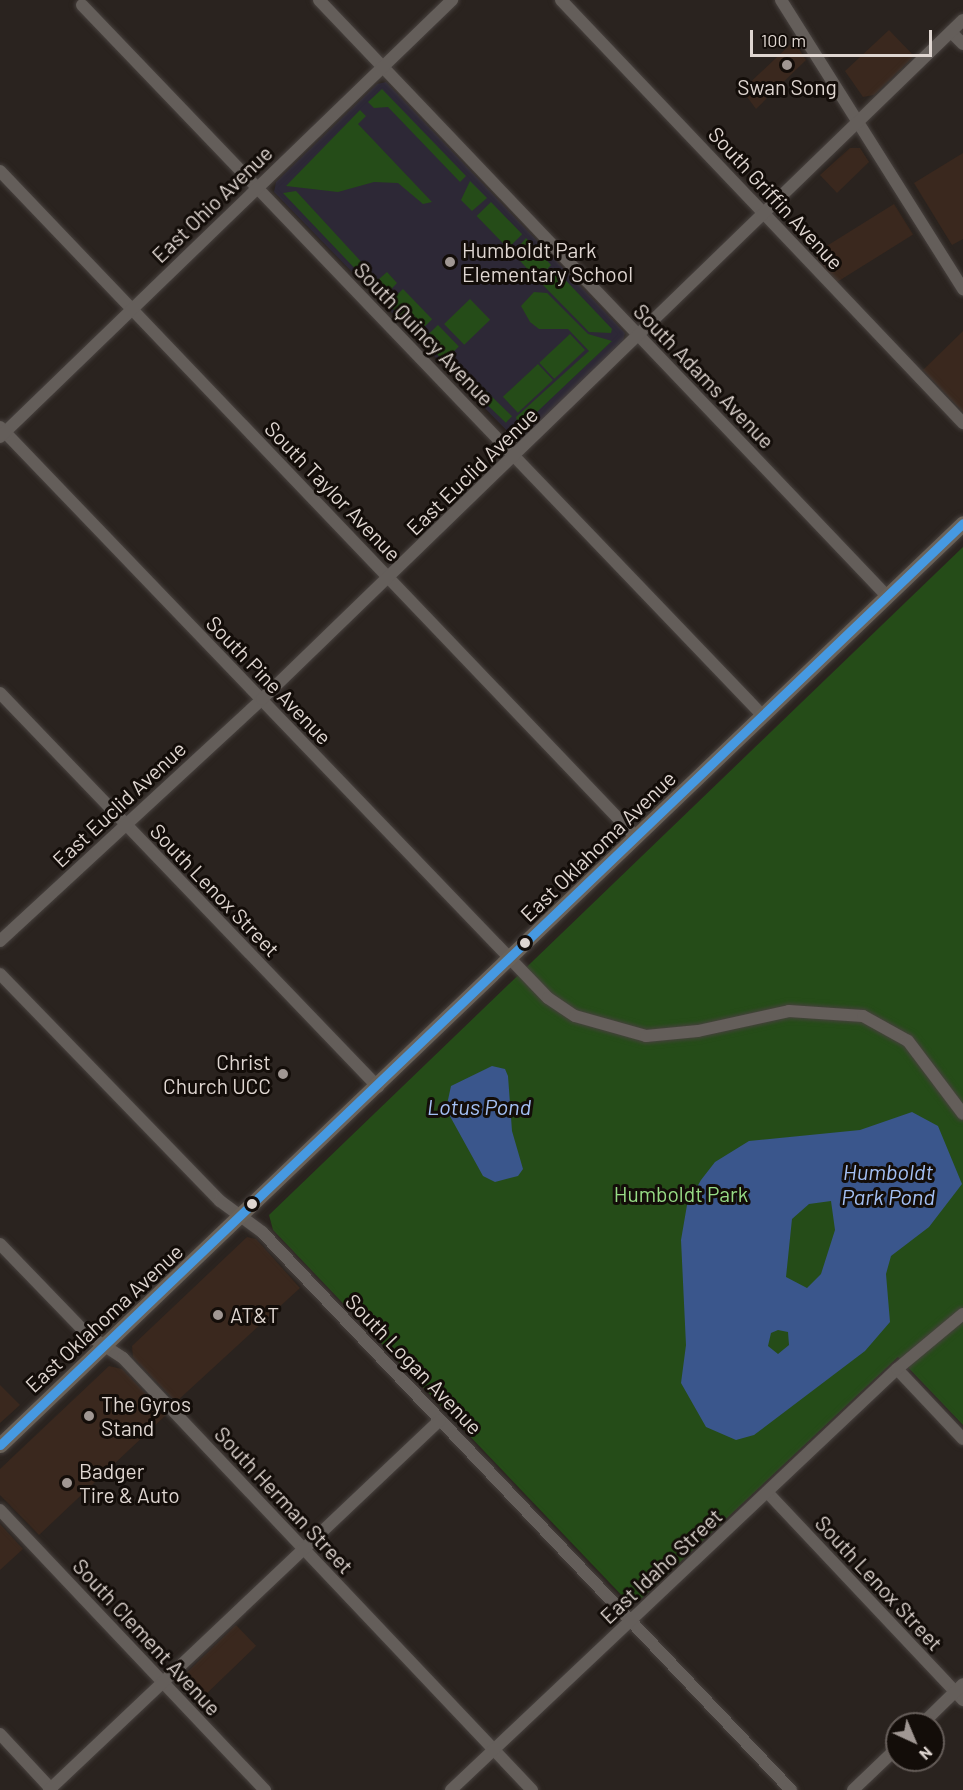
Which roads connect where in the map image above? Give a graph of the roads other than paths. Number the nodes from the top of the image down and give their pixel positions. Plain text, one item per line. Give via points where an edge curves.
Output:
1 (319, 0) edge
2 (452, 0) edge
3 (561, 0) edge
4 (781, 0) edge
5 (790, 0) edge
6 (82, 5) dead end
7 (797, 20) junction
8 (963, 20) edge
9 (947, 36) junction
10 (963, 44) edge
11 (382, 67) junction
12 (861, 122) junction
13 (0, 171) edge
14 (257, 188) junction
15 (765, 216) junction
16 (963, 289) edge
17 (132, 309) junction
18 (640, 336) junction
19 (963, 423) edge
20 (2, 432) edge
21 (514, 457) junction
22 (963, 523) edge
23 (388, 578) junction
24 (887, 597) junction
25 (0, 693) edge
26 (262, 699) junction
27 (763, 716) junction
28 (126, 825) junction
29 (637, 837) junction
30 (0, 941) edge
31 (510, 960) junction
32 (0, 974) edge
33 (378, 1087) junction
34 (963, 1114) edge
35 (243, 1217) junction
36 (0, 1244) edge
37 (963, 1314) edge
38 (105, 1346) junction
39 (897, 1370) junction
40 (440, 1420) junction
41 (963, 1439) edge
42 (0, 1445) edge
43 (767, 1492) junction
44 (0, 1510) edge
45 (304, 1549) junction
46 (630, 1621) junction
47 (163, 1682) junction
48 (960, 1692) edge
49 (936, 1712) edge
50 (0, 1734) edge
51 (494, 1750) junction
52 (885, 1759) edge
53 (51, 1789) edge
54 (265, 1790) edge
55 (451, 1790) edge
56 (532, 1790) edge
57 (791, 1790) edge
58 (853, 1790) edge

1 - 11 street, South Adams Avenue
2 - 11 street, East Ohio Avenue
3 - 15 street, South Griffin Avenue
4 - 7 street
5 - 7 street
6 - 14 street, South Quincy Avenue
7 - 12 street
8 - 9 street, East Euclid Avenue
9 - 10 street
9 - 12 street, East Euclid Avenue
11 - 14 street, East Ohio Avenue
11 - 18 street, South Adams Avenue
12 - 15 street, East Euclid Avenue
12 - 16 street
13 - 17 street, South Taylor Avenue
14 - 17 street, East Ohio Avenue
14 - 21 street, South Quincy Avenue
15 - 18 street, East Euclid Avenue
15 - 19 street, South Griffin Avenue
17 - 20 street, East Ohio Avenue
17 - 23 street, South Taylor Avenue
18 - 21 street, East Euclid Avenue
18 - 24 street, South Adams Avenue
20 - 26 street, South Pine Avenue
21 - 23 street, East Euclid Avenue
21 - 27 street, South Quincy Avenue
22 - 24 main road, East Oklahoma Avenue
23 - 26 street, East Euclid Avenue
23 - 29 street, South Taylor Avenue
24 - 27 main road, East Oklahoma Avenue
25 - 28 street, South Lenox Street
26 - 28 street, East Euclid Avenue
26 - 31 street, South Pine Avenue
27 - 29 main road, East Oklahoma Avenue
28 - 30 street, East Euclid Avenue
28 - 33 street, South Lenox Street
29 - 31 main road, East Oklahoma Avenue
31 - 33 main road, East Oklahoma Avenue
31 - 34 street, South Pine Avenue via 575,1016 646,1036 698,1031 789,1011 863,1016 908,1041
32 - 35 street, South Logan Avenue via 220,1201
33 - 35 main road, East Oklahoma Avenue
35 - 38 main road, East Oklahoma Avenue
35 - 40 street, South Logan Avenue
36 - 38 street, South Herman Street
37 - 39 street, East Idaho Street
38 - 42 main road, East Oklahoma Avenue
38 - 45 street, South Herman Street via 123,1358
39 - 41 street
39 - 43 street, East Idaho Street
40 - 45 street
40 - 46 street, South Logan Avenue
43 - 46 street, East Idaho Street
43 - 48 street, South Lenox Street
44 - 47 street, South Clement Avenue
45 - 47 street
45 - 51 street, South Herman Street
46 - 51 street, East Idaho Street
46 - 57 street, South Logan Avenue
47 - 53 street
47 - 54 street, South Clement Avenue
48 - 49 street
50 - 53 street
51 - 55 street, East Idaho Street
51 - 56 street, South Herman Street
52 - 58 street

